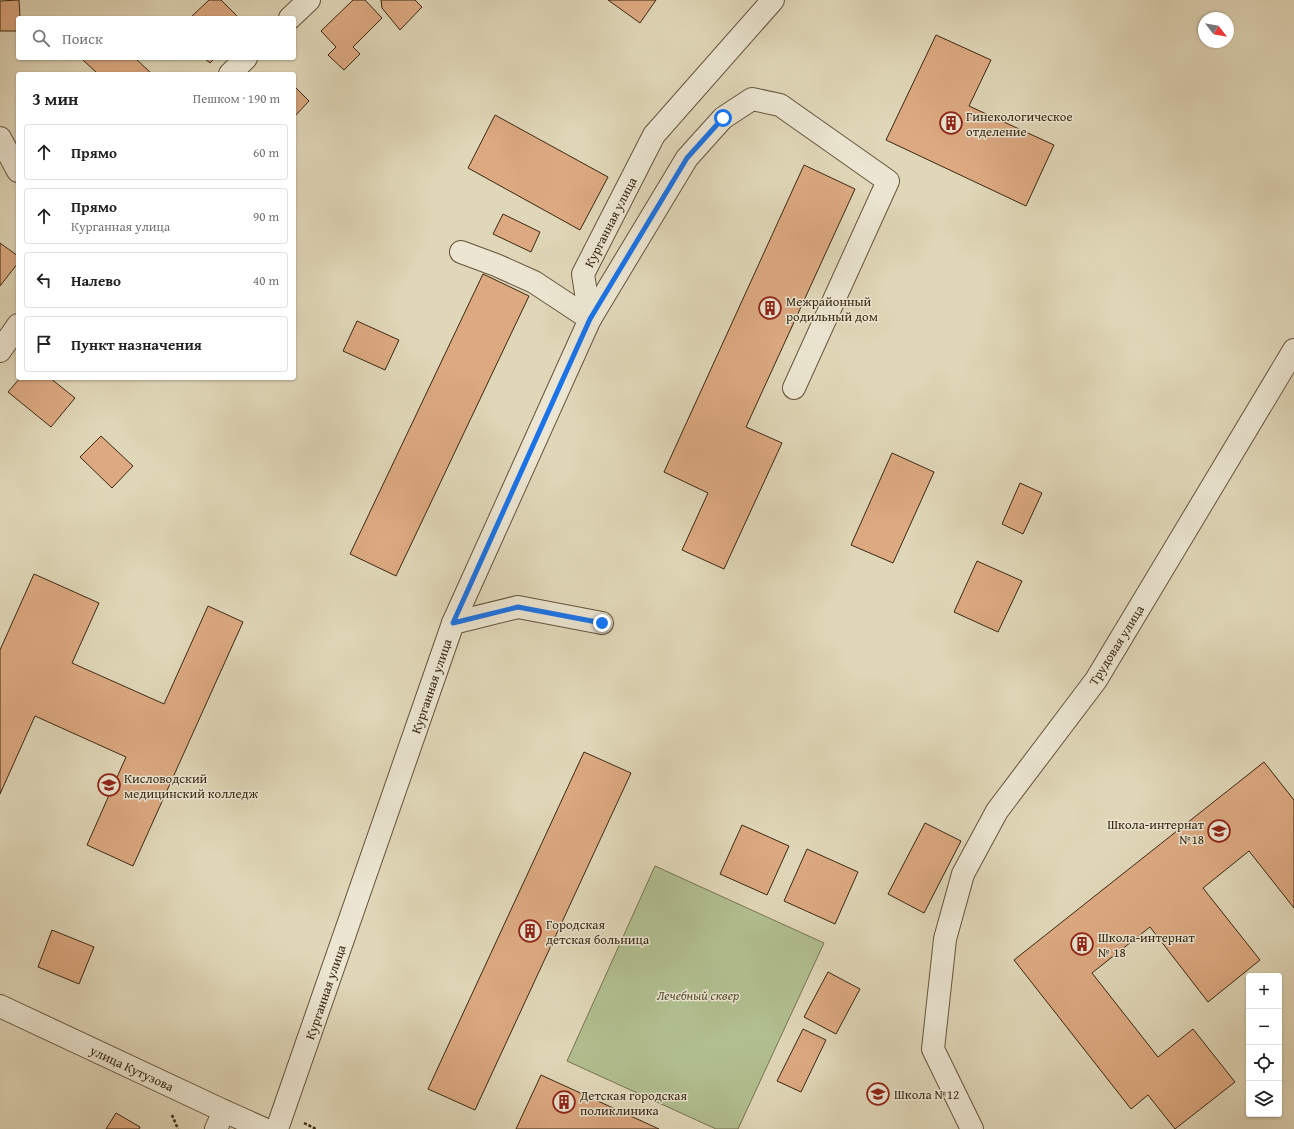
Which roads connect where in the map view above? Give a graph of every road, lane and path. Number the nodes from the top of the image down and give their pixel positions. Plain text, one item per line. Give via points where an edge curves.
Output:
1 (309, 0) edge
2 (773, 0) edge
3 (292, 16) edge
4 (244, 60) edge
5 (232, 72) edge
6 (0, 138) edge
7 (16, 167) edge
8 (460, 252) dead end
9 (590, 319) junction
10 (16, 328) edge
11 (1294, 350) edge
12 (0, 351) edge
13 (794, 388) dead end
14 (453, 623) junction
15 (602, 623) dead end
16 (0, 1006) edge
17 (220, 1120) edge
18 (264, 1129) edge
19 (277, 1129) edge
20 (972, 1129) edge

1 - 3 street
2 - 9 street, Курганная улица via 654,135 583,274
4 - 5 street
6 - 7 street
8 - 9 street via 534,282
9 - 13 street via 687,158 723,118 752,99 780,105 888,181
9 - 14 street, Курганная улица
10 - 12 street
11 - 20 street, Трудовая улица via 1096,680 996,811 963,874 945,939 933,1049
14 - 15 street via 518,607
14 - 19 street, Курганная улица
16 - 17 street, улица Кутузова
17 - 18 street, улица Кутузова

